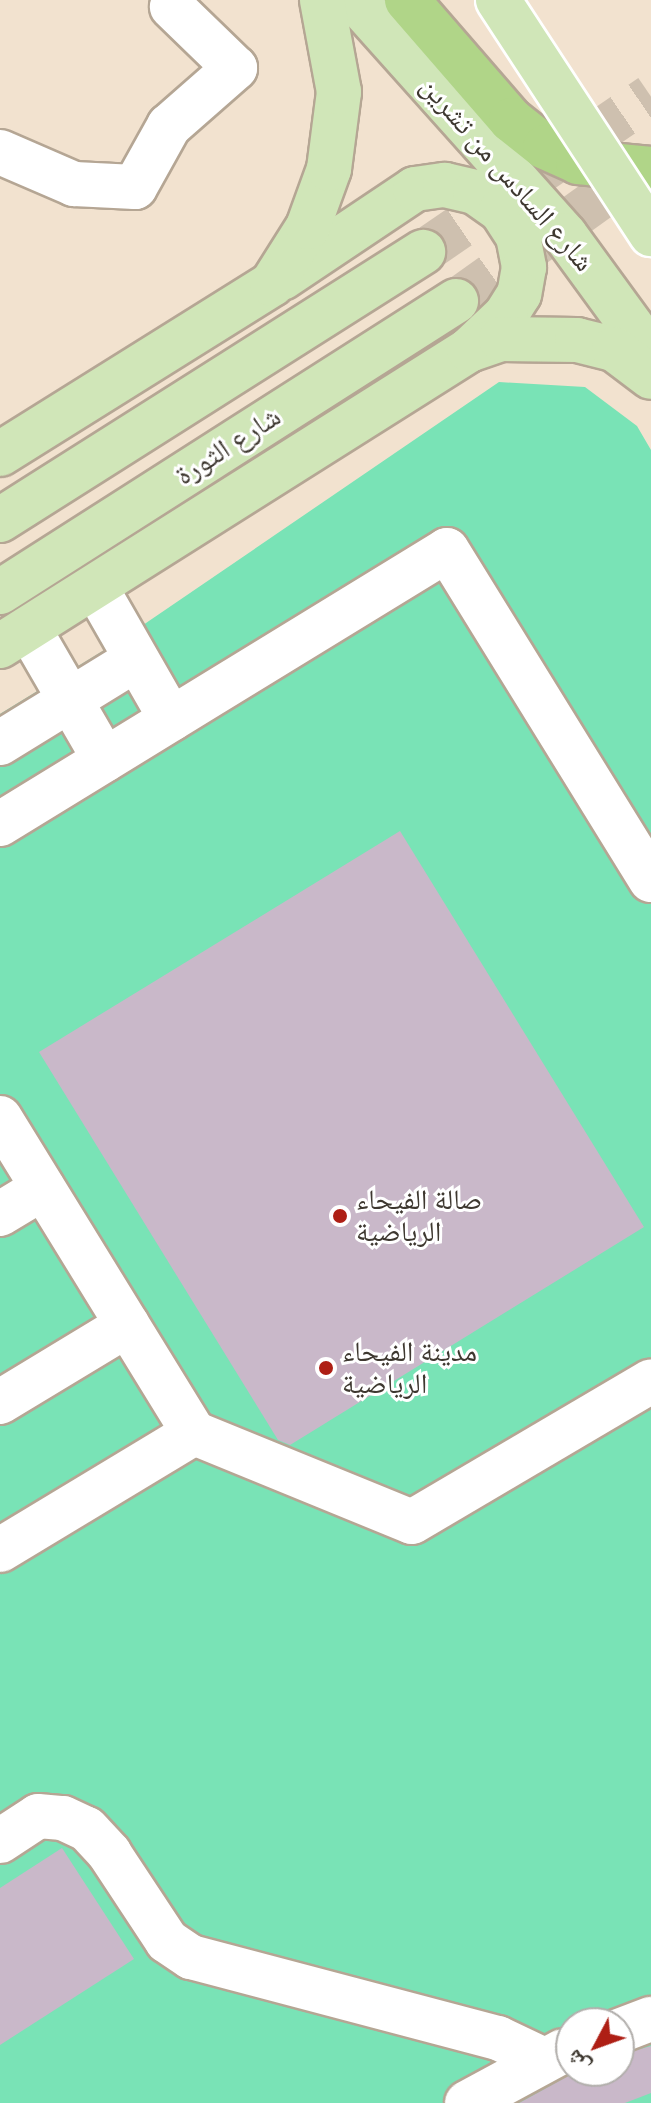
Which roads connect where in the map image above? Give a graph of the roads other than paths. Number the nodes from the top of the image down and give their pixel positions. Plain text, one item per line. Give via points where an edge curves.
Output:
1 (322, 0) edge
2 (355, 0) edge
3 (407, 0) edge
4 (498, 0) edge
5 (172, 7) dead end
6 (0, 152) edge
7 (651, 169) edge
8 (651, 234) edge
9 (423, 252) tunnel mouth
10 (272, 284) junction
11 (456, 301) tunnel mouth
12 (469, 350) junction
13 (651, 353) edge
14 (651, 377) edge
15 (0, 454) edge
16 (0, 520) edge
17 (96, 588) junction
18 (0, 592) edge
19 (14, 637) edge
20 (135, 660) junction
21 (68, 701) junction
22 (171, 719) junction
23 (0, 743) edge
24 (105, 760) junction
25 (0, 824) edge
26 (651, 880) edge
27 (0, 1118) edge
28 (43, 1188) junction
29 (0, 1214) edge
30 (127, 1325) junction
31 (651, 1381) edge
32 (0, 1402) edge
33 (194, 1433) junction
34 (0, 1550) edge
35 (0, 1841) edge
36 (555, 2053) edge
37 (555, 2055) edge
38 (467, 2103) edge

1 - 10 main road via 339,92 329,169 308,227
2 - 13 main road, شارع السادس من تشرين via 565,235
3 - 7 highway via 511,120 545,147 578,162
4 - 8 main road, bridge
5 - 6 lane via 235,68 169,126 135,187 74,184
9 - 16 main road
10 - 12 main road via 415,189 445,185 475,192 509,223 524,267 519,294 506,315
10 - 15 main road
11 - 18 main road, شارع الثورة
12 - 14 main road via 501,339 577,340 614,349
12 - 17 main road
17 - 19 main road
17 - 20 lane
19 - 21 lane
20 - 21 lane
20 - 22 lane
21 - 23 lane
21 - 24 lane
22 - 24 lane
22 - 26 lane via 447,550
24 - 25 lane
27 - 28 lane
28 - 29 lane
28 - 30 lane
30 - 32 lane
30 - 33 lane
31 - 33 lane via 412,1522
33 - 34 lane
35 - 36 lane via 38,1816 63,1818 87,1829 167,1941 191,1957
37 - 38 lane

